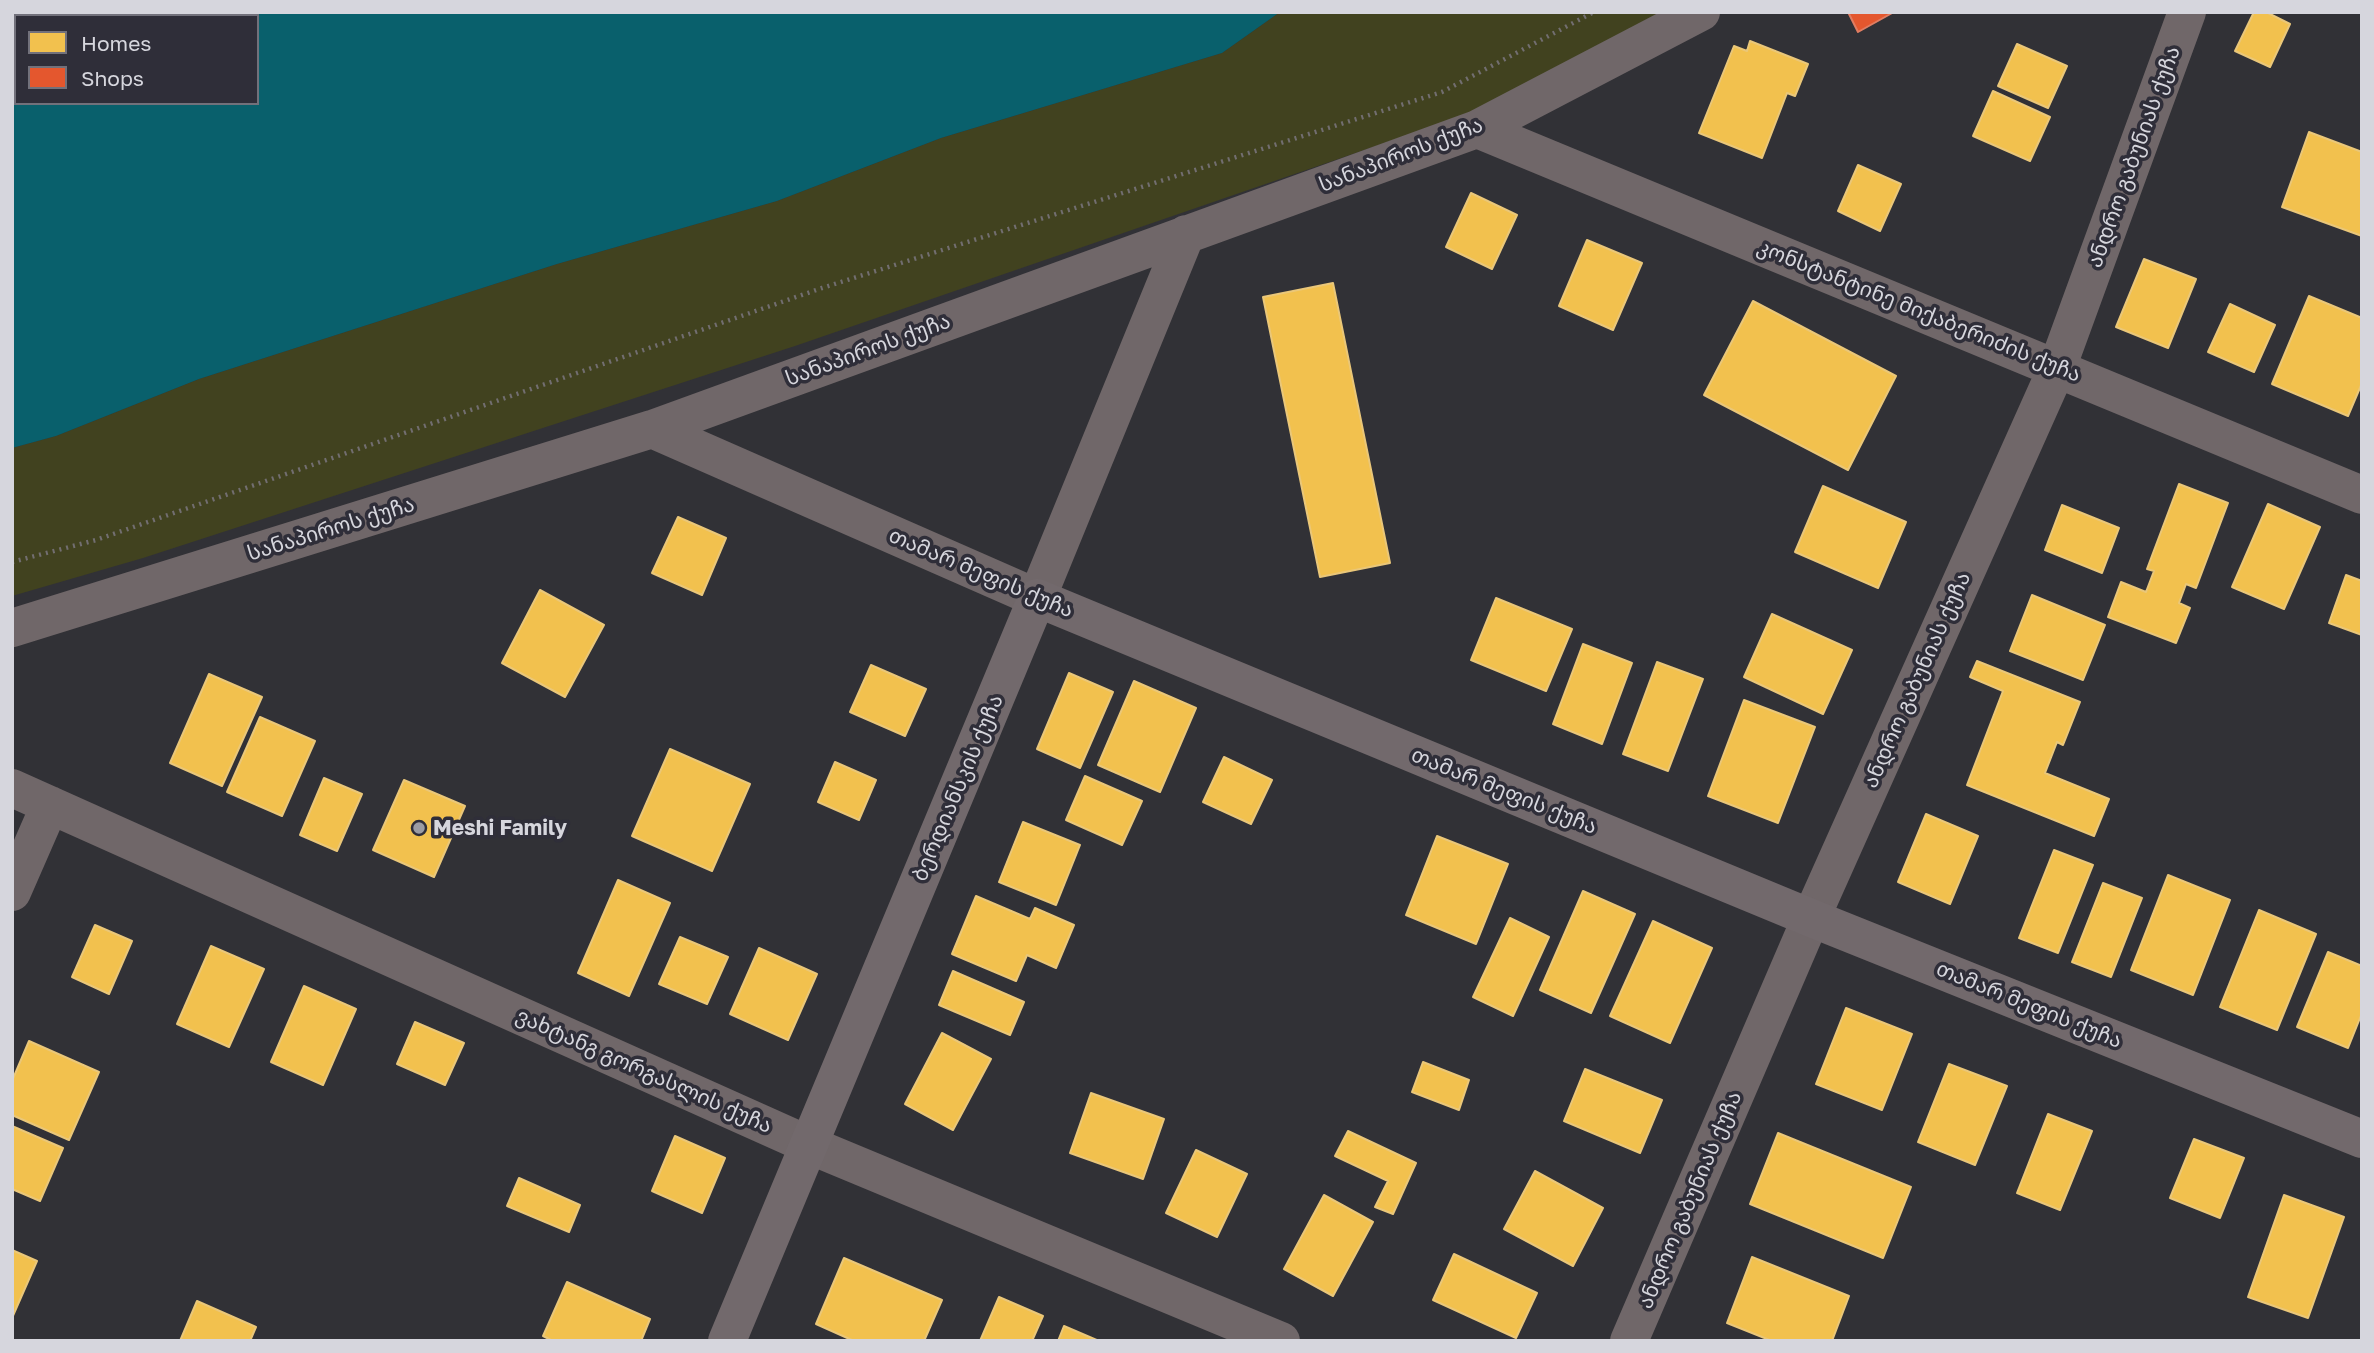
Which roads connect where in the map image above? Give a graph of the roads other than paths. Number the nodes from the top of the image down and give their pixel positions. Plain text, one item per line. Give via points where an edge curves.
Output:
1 (1701, 12) edge
2 (2186, 12) edge
3 (1477, 129) junction
4 (1186, 234) junction
5 (2057, 368) junction
6 (652, 429) junction
7 (2362, 495) edge
8 (1037, 598) junction
9 (12, 628) edge
10 (12, 788) edge
11 (50, 805) junction
12 (12, 892) edge
13 (1811, 918) junction
14 (2362, 1139) edge
15 (809, 1145) junction
16 (727, 1341) edge
17 (1281, 1341) edge
18 (1629, 1341) edge

1 - 3 street, სანაპიროს ქუჩა
2 - 5 street, ანდრო გაბუნიას ქუჩა
3 - 4 street, სანაპიროს ქუჩა
3 - 5 street, კონსტანტინე მიქაბერიძის ქუჩა
4 - 6 street, სანაპიროს ქუჩა
4 - 8 street, ბერდიანსკის ქუჩა
5 - 7 street, კონსტანტინე მიქაბერიძის ქუჩა
5 - 13 street, ანდრო გაბუნიას ქუჩა
6 - 8 street, თამარ მეფის ქუჩა
6 - 9 street, სანაპიროს ქუჩა
8 - 13 street, თამარ მეფის ქუჩა
8 - 15 street, ბერდიანსკის ქუჩა
10 - 11 street, ვახტანგ გორგასლის ქუჩა
11 - 12 street
11 - 15 street, ვახტანგ გორგასლის ქუჩა
13 - 14 street, თამარ მეფის ქუჩა
13 - 18 street, ანდრო გაბუნიას ქუჩა
15 - 16 street, ბერდიანსკის ქუჩა
15 - 17 street, ვახტანგ გორგასლის ქუჩა

